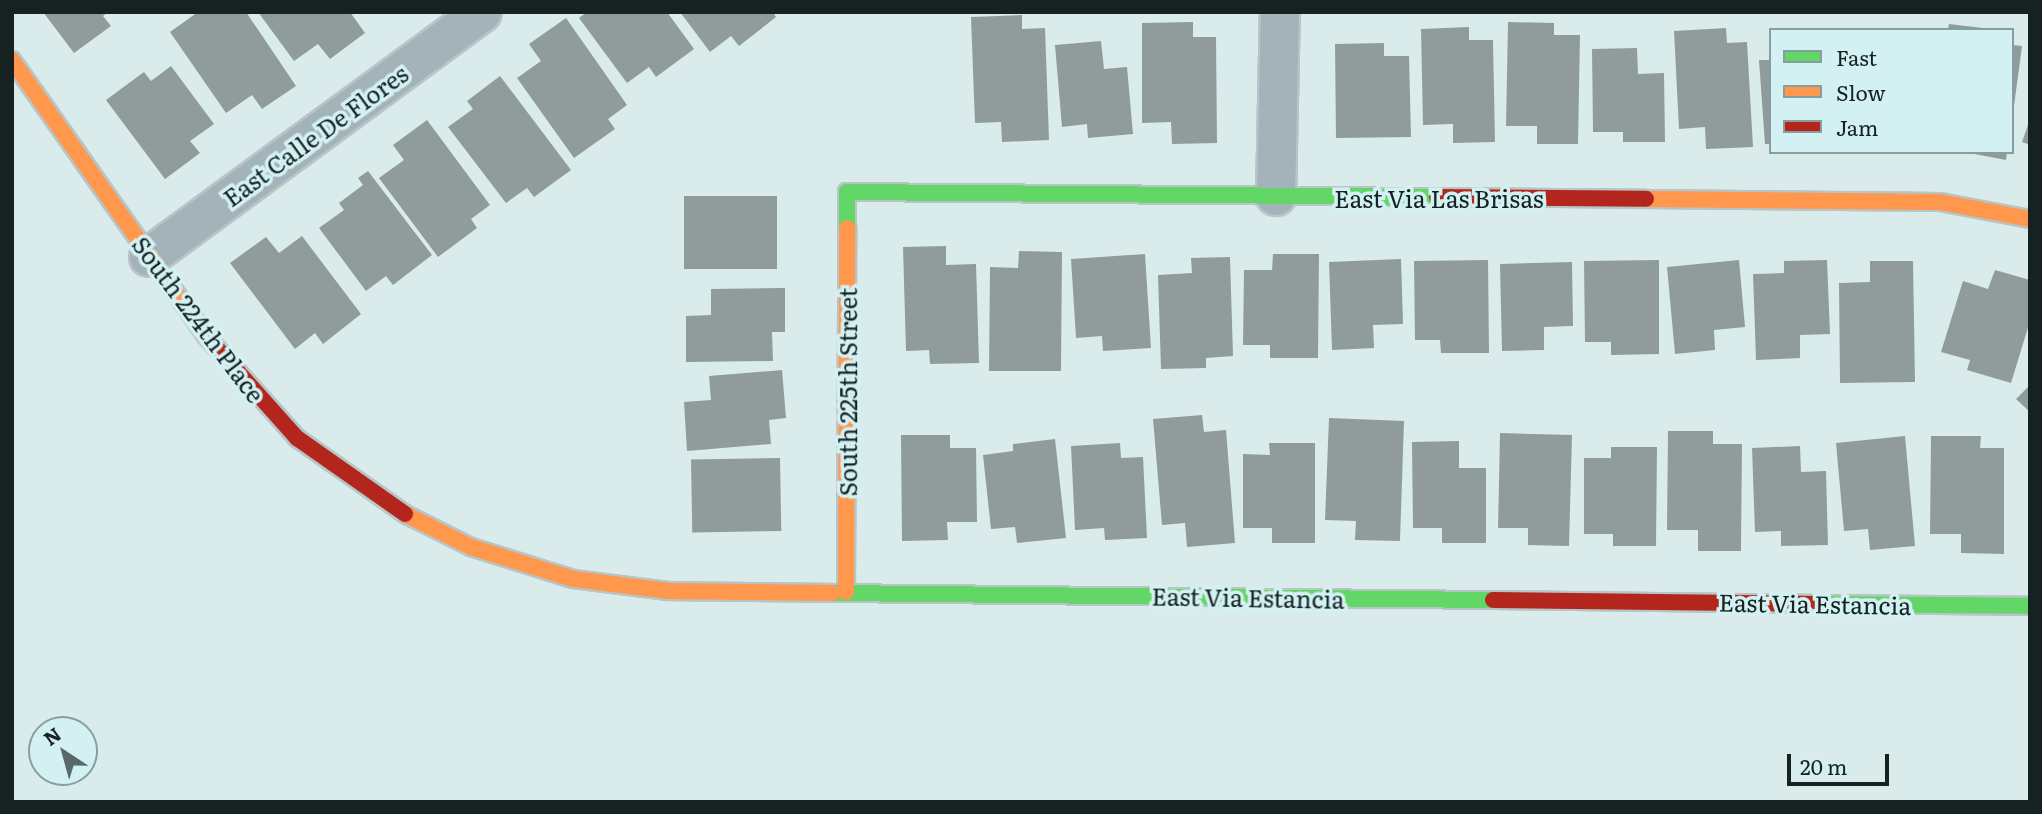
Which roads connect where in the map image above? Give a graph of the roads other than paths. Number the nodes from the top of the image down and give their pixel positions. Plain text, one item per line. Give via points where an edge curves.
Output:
1 (482, 12) edge
2 (1280, 12) edge
3 (12, 60) edge
4 (847, 192) joint
5 (1276, 197) junction
6 (2030, 219) edge
7 (149, 257) junction
8 (471, 547) joint
9 (846, 592) junction
10 (2030, 606) edge

1 - 7 street, East Calle De Flores
2 - 5 street
3 - 7 street, South 224th Place
4 - 5 street, East Via Las Brisas
4 - 9 street, South 225th Street
5 - 6 street, East Via Las Brisas via 1940,202
7 - 8 street, South 224th Place via 223,360 297,438 379,499
8 - 9 street, East Via Estancia via 573,579 623,588
9 - 10 street, East Via Estancia

